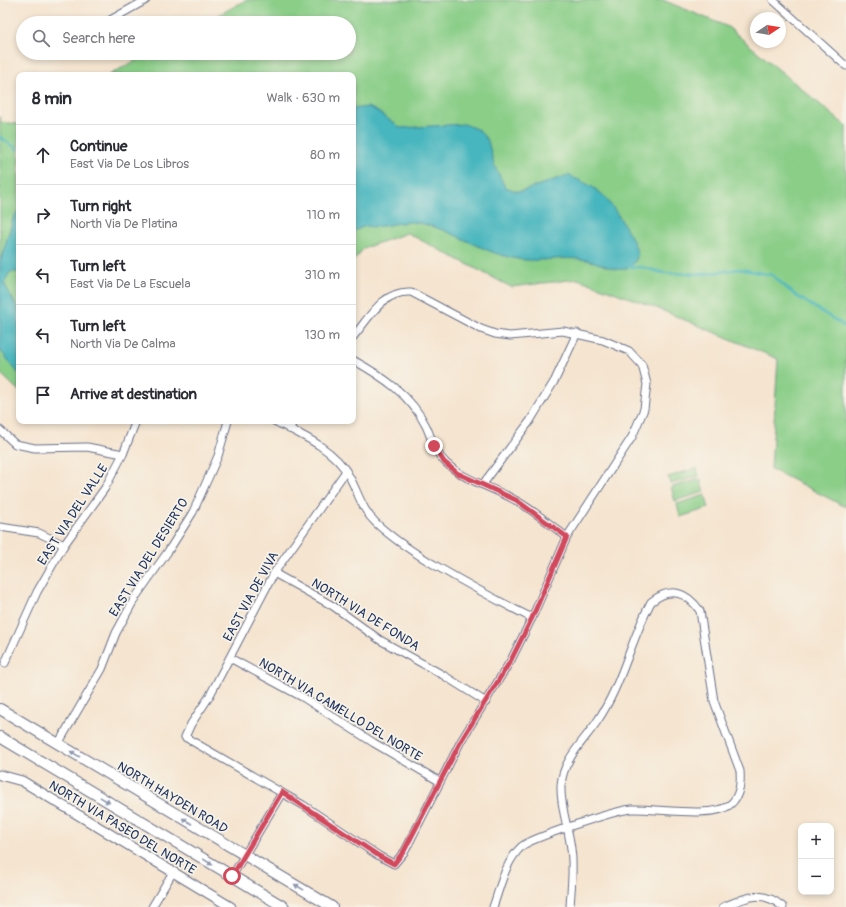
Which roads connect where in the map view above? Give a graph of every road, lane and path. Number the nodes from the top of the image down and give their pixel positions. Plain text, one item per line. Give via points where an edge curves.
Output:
1 (141, 1) edge
2 (776, 1) edge
3 (116, 16) edge
4 (846, 66) edge
5 (356, 333) edge
6 (577, 333) junction
7 (356, 362) edge
8 (135, 424) edge
9 (227, 424) edge
10 (280, 424) edge
11 (292, 424) edge
12 (289, 429) junction
13 (0, 430) edge
14 (123, 454) junction
15 (346, 471) junction
16 (483, 484) junction
17 (0, 527) edge
18 (567, 537) junction
19 (64, 545) junction
20 (274, 573) junction
21 (532, 618) junction
22 (230, 658) junction
23 (5, 663) dead end
24 (486, 702) junction
25 (0, 710) edge
26 (0, 737) edge
27 (58, 744) junction
28 (0, 775) edge
29 (439, 781) junction
30 (282, 792) junction
31 (568, 828) junction
32 (245, 855) junction
33 (174, 872) junction
34 (232, 876) junction
35 (152, 907) edge
36 (231, 907) edge
37 (284, 907) edge
38 (332, 907) edge
39 (493, 907) edge
40 (570, 907) edge
41 (723, 907) edge
42 (783, 907) edge

1 - 3 street
2 - 4 street
5 - 6 street via 383,300 402,291 418,295 495,334 510,336 563,331
6 - 16 street via 555,380 530,421
6 - 18 street via 629,351 642,365 647,384 644,409 632,437
7 - 16 street via 392,385 413,406 444,462 457,473
8 - 14 street, EAST VIA DEL VALLE
9 - 27 street, EAST VIA DEL DESIERTO via 218,456 193,512 135,598 116,633 102,669
10 - 12 street
11 - 12 street
12 - 15 street via 330,454
13 - 14 street via 15,444 28,447 87,448
14 - 19 street, EAST VIA DEL VALLE via 105,488
15 - 20 street, EAST VIA DE VIVA
15 - 21 street via 374,522 397,542 484,594
16 - 18 street via 516,500
17 - 19 street via 39,533
18 - 21 street
19 - 23 street, EAST VIA DEL VALLE via 38,592
20 - 22 street, EAST VIA DE VIVA
20 - 24 street, NORTH VIA DE FONDA via 333,606 380,640
21 - 24 street
22 - 29 street, NORTH VIA CAMELLO DEL NORTE via 304,698
22 - 30 street, EAST VIA DE VIVA via 185,737
24 - 29 street
25 - 27 main road, NORTH HAYDEN ROAD
26 -> 34 main road
32 -> 27 main road, NORTH HAYDEN ROAD
28 - 33 street, NORTH VIA PASEO DEL NORTE via 22,782
29 - 30 street via 404,851 394,864
30 - 32 street
31 - 31 street via 630,809 714,812 728,806 737,796 741,783 740,771 714,701 700,611 692,599 673,593 651,602 608,704 570,758 564,773 561,786
31 - 39 street via 530,840 521,846 508,867
31 - 40 street via 572,863
32 - 34 street
38 -> 32 main road, NORTH HAYDEN ROAD
33 - 35 street
33 - 36 street, NORTH VIA PASEO DEL NORTE
34 - 37 main road
41 - 42 street via 750,896 764,896

